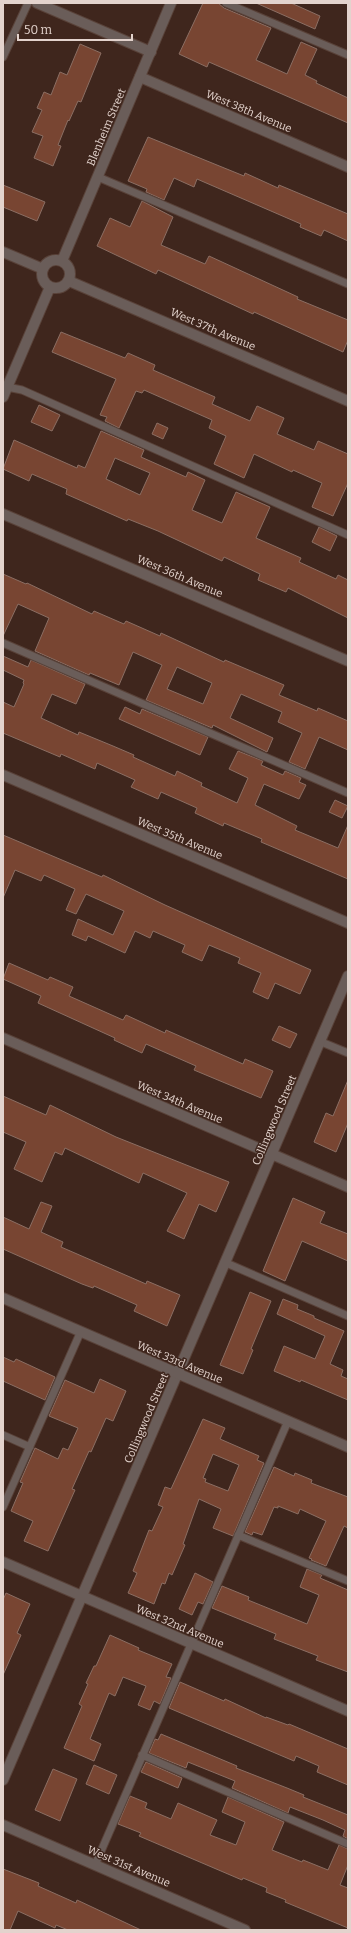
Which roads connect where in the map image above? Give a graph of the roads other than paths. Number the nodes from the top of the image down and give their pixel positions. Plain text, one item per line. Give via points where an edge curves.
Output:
1 (28, 3) edge
2 (37, 3) edge
3 (172, 3) edge
4 (226, 3) edge
5 (151, 52) junction
6 (348, 55) edge
7 (3, 57) edge
8 (140, 77) junction
9 (348, 167) edge
10 (98, 177) junction
11 (3, 252) edge
12 (62, 261) junction
13 (43, 269) junction
14 (69, 280) junction
15 (348, 284) edge
16 (50, 287) junction
17 (7, 387) junction
18 (3, 397) edge
19 (348, 400) edge
20 (3, 514) edge
21 (348, 535) edge
22 (3, 643) edge
23 (348, 662) edge
24 (3, 775) edge
25 (348, 793) edge
26 (348, 923) edge
27 (348, 976) edge
28 (3, 1038) edge
29 (319, 1041) junction
30 (348, 1053) edge
31 (273, 1154) junction
32 (348, 1187) edge
33 (224, 1262) junction
34 (3, 1298) edge
35 (348, 1316) edge
36 (81, 1332) junction
37 (178, 1374) junction
38 (288, 1421) junction
39 (3, 1435) edge
40 (30, 1447) junction
41 (348, 1447) edge
42 (3, 1507) edge
43 (238, 1535) junction
44 (3, 1562) edge
45 (348, 1581) edge
46 (82, 1596) junction
47 (190, 1644) junction
48 (348, 1711) edge
49 (142, 1755) junction
50 (3, 1780) edge
51 (3, 1825) edge
52 (348, 1844) edge
53 (95, 1865) junction
54 (245, 1930) edge

1 - 7 lane
2 - 5 street
3 - 5 street, Blenheim Street
4 - 6 lane
5 - 8 street, Blenheim Street
8 - 9 street, West 38th Avenue
8 - 10 street, Blenheim Street
10 - 12 street, Blenheim Street
10 - 15 lane
11 - 13 street
12 - 13 street via 51,261
12 - 14 street via 69,269
13 - 16 street via 43,280
14 - 16 street via 61,288
14 - 19 street, West 37th Avenue
16 - 17 street
17 - 18 street
17 - 21 lane via 22,390
20 - 23 street, West 36th Avenue
22 - 25 lane
24 - 26 street, West 35th Avenue
27 - 29 street, Collingwood Street
28 - 31 street, West 34th Avenue
29 - 30 lane
29 - 31 street, Collingwood Street
31 - 32 street, West 34th Avenue
31 - 33 street, Collingwood Street
33 - 35 lane
33 - 37 street, Collingwood Street
34 - 36 street, West 33rd Avenue
36 - 37 street, West 33rd Avenue
36 - 40 lane
37 - 38 street, West 33rd Avenue
37 - 46 street, Collingwood Street
38 - 41 street, West 33rd Avenue
38 - 43 lane
39 - 40 lane
40 - 42 lane
43 - 45 lane
43 - 47 lane
44 - 46 street, West 32nd Avenue
46 - 47 street, West 32nd Avenue
46 - 50 street, Collingwood Street
47 - 48 street, West 32nd Avenue
47 - 49 lane
49 - 52 lane
49 - 53 lane
51 - 53 street, West 31st Avenue
53 - 54 street, West 31st Avenue

